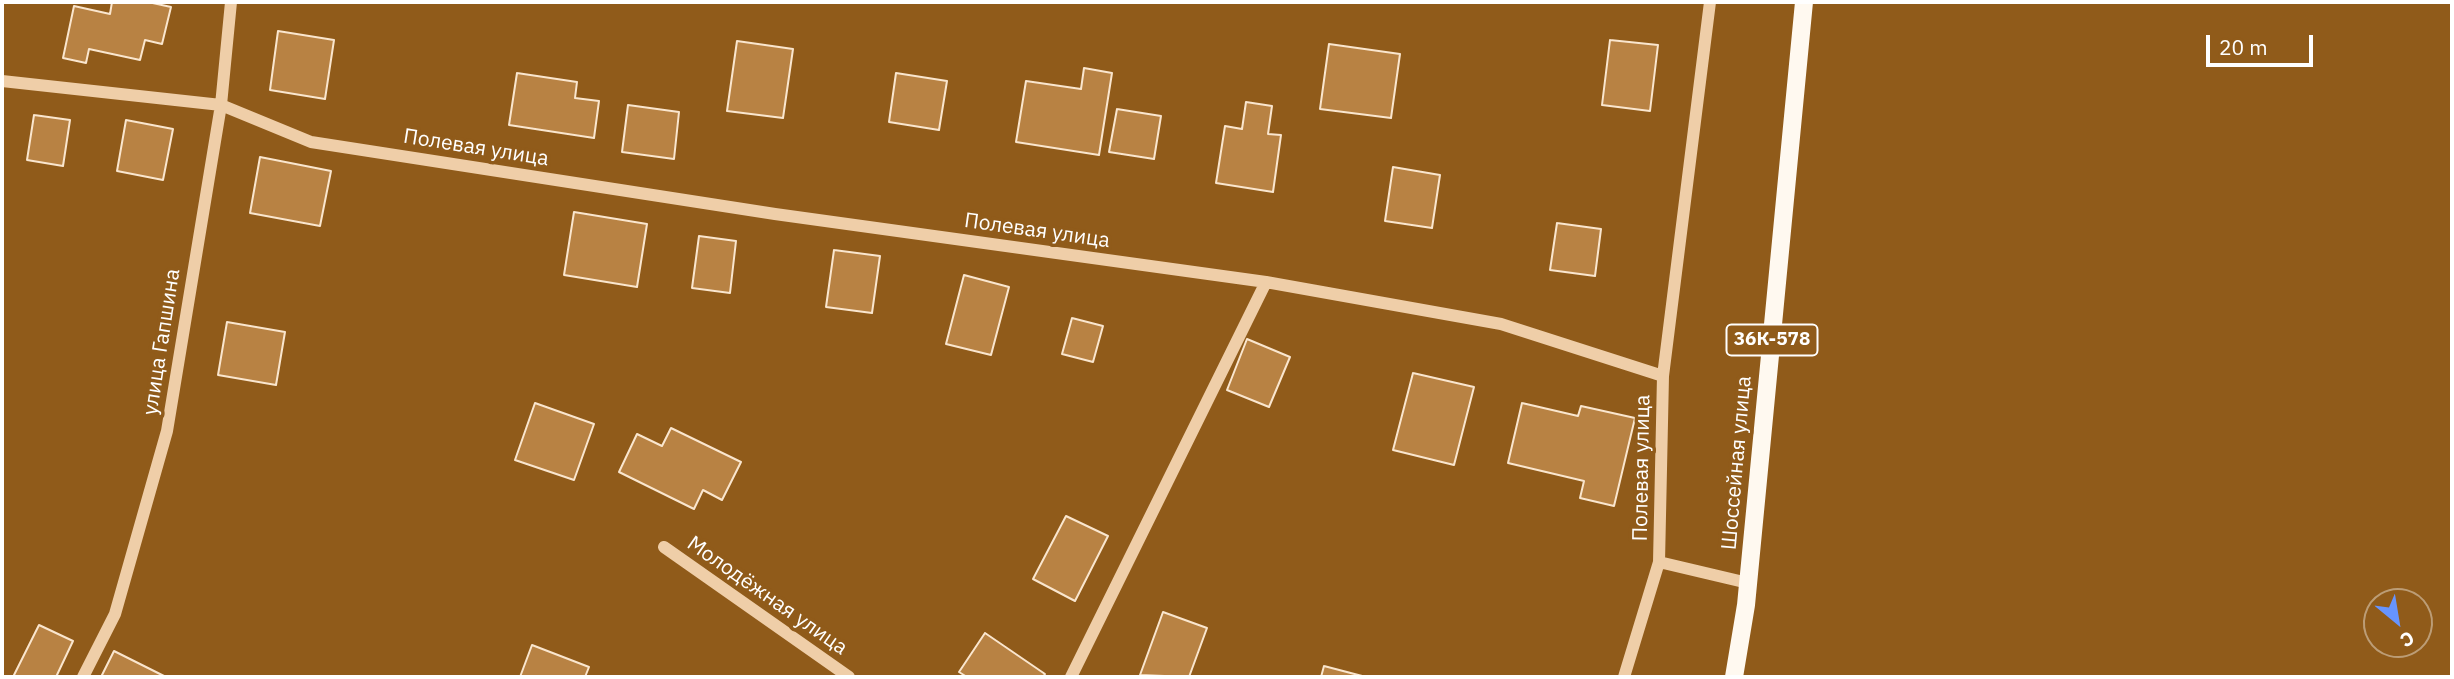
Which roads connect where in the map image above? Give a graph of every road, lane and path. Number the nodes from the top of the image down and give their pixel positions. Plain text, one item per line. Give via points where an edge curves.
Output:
1 (231, 2) edge
2 (1710, 2) edge
3 (1804, 2) edge
4 (2, 81) edge
5 (220, 106) junction
6 (1266, 282) junction
7 (1663, 376) junction
8 (664, 547) dead end
9 (1659, 562) junction
10 (1748, 583) junction
11 (83, 677) edge
12 (849, 677) edge
13 (1071, 677) edge
14 (1624, 677) edge
15 (1734, 677) edge

1 - 5 street, улица Гапшина
2 - 7 street
3 - 10 main road, Шоссейная улица / 36К-578
4 - 5 street, Полевая улица
5 - 6 street, Полевая улица via 311,142 775,214
5 - 11 street, улица Гапшина via 166,431 115,614
6 - 7 street, Полевая улица via 1501,324
6 - 13 street
7 - 9 street, Полевая улица
8 - 12 street, Молодёжная улица
9 - 10 street
9 - 14 street
10 - 15 main road, Шоссейная улица / 36К-578

